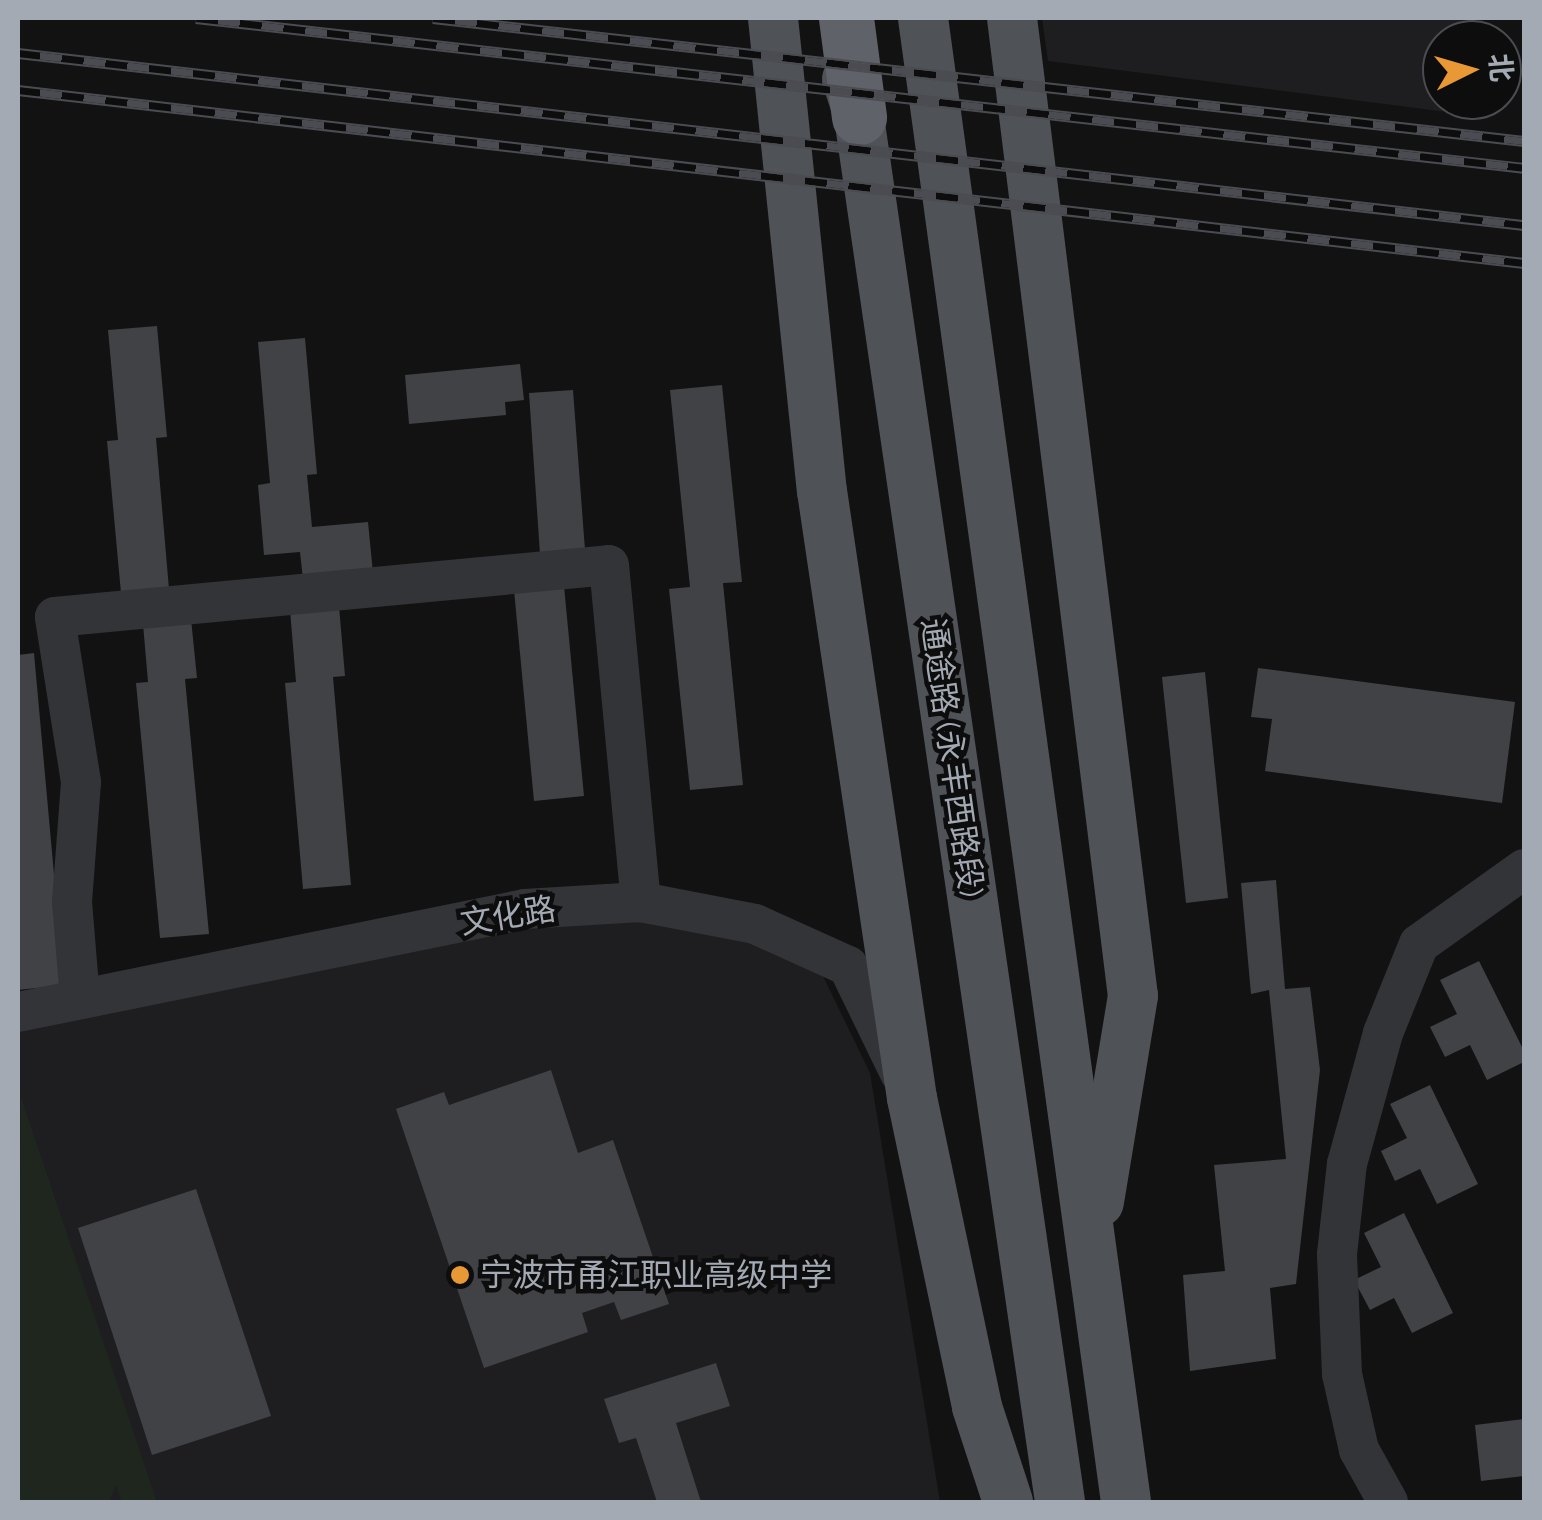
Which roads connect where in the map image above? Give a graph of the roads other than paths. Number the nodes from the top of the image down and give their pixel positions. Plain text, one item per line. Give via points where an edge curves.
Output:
1 (773, 18) edge
2 (827, 18) edge
3 (846, 18) edge
4 (922, 18) edge
5 (1012, 18) edge
6 (859, 117) junction
7 (1524, 869) edge
8 (641, 902) junction
9 (80, 999) junction
10 (18, 1012) edge
11 (912, 1098) junction
12 (1091, 1251) junction
13 (1008, 1502) edge
14 (1060, 1502) edge
15 (1126, 1502) edge
16 (1388, 1502) edge

1 - 11 main road via 822,491
2 - 6 main road, 通途路 (永丰西路段)
3 - 6 highway
4 - 12 main road
5 - 12 main road via 1133,996
6 - 14 main road, 通途路 (永丰西路段)
7 - 16 street via 1419,944 1383,1032 1347,1164 1338,1254 1342,1374 1359,1450
8 - 9 street, 文化路 via 524,909
8 - 9 street via 609,565 55,617 80,782 72,902
8 - 11 street, 文化路 via 755,924 848,966
9 - 10 street, 文化路
11 - 13 main road via 977,1408
12 - 15 main road

